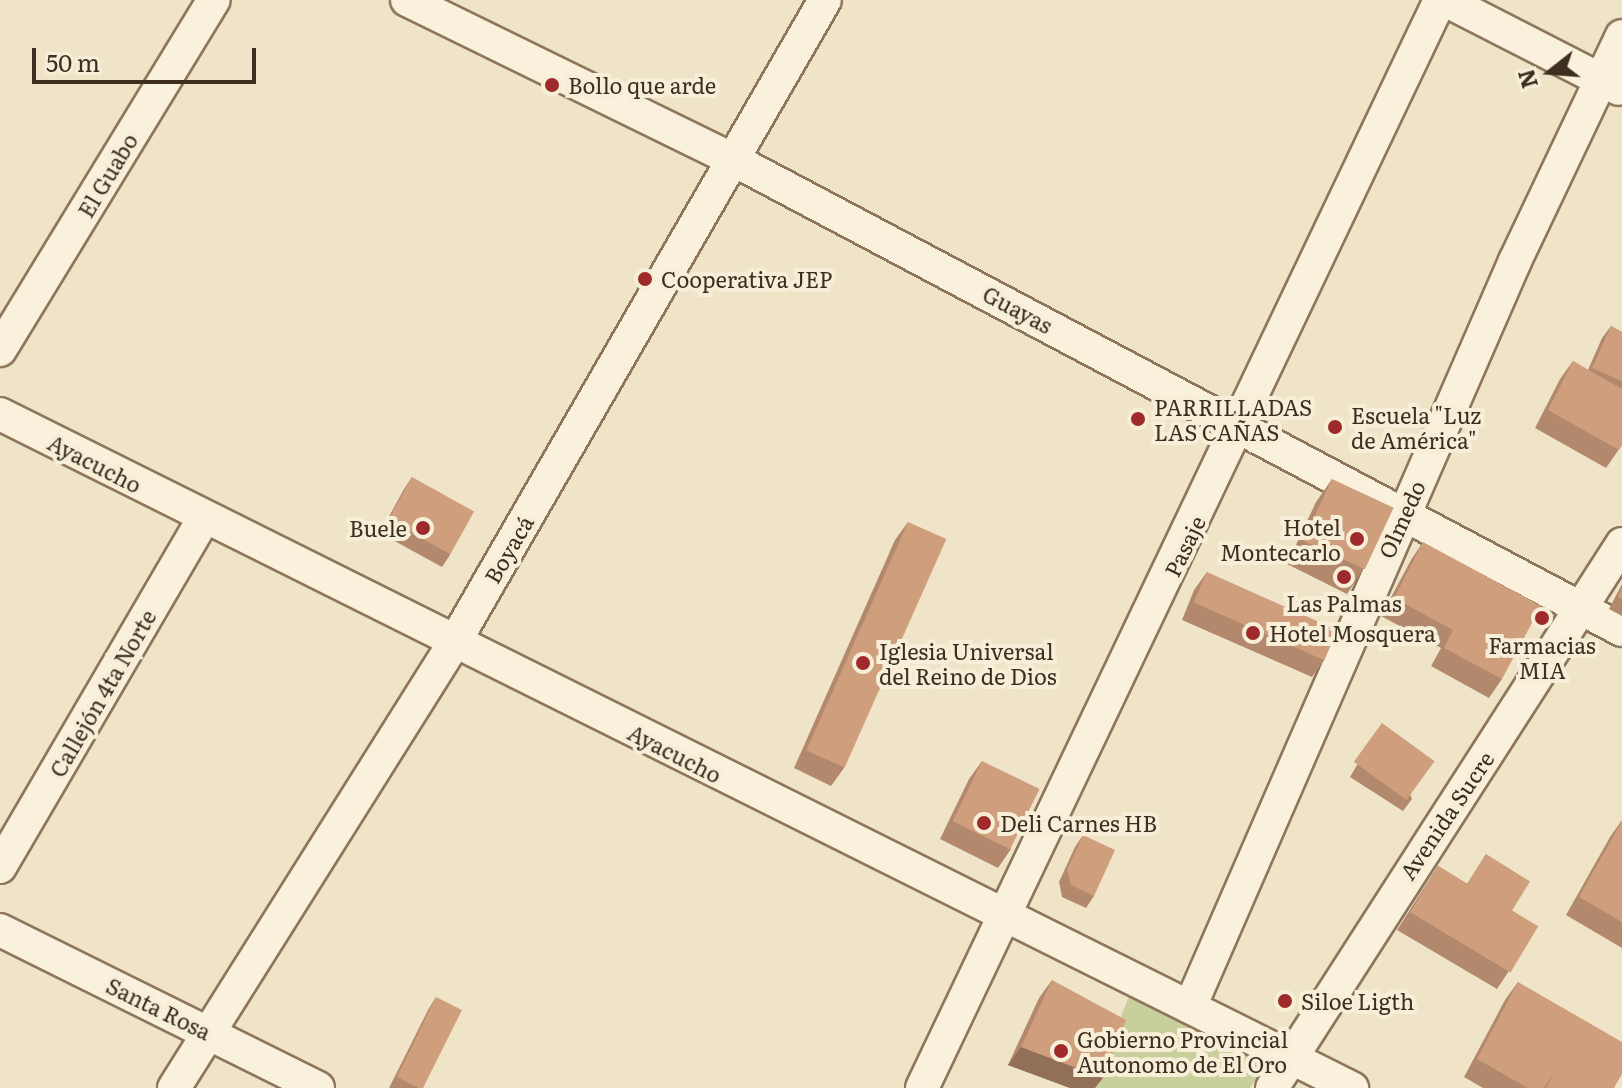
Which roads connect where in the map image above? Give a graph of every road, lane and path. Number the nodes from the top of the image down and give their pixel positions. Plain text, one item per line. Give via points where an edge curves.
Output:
1 (214, 0) edge
2 (407, 0) edge
3 (825, 0) edge
4 (1443, 0) edge
5 (1622, 36) edge
6 (1612, 86) edge
7 (730, 158) junction
8 (0, 350) edge
9 (0, 414) edge
10 (1242, 426) junction
11 (1404, 511) junction
12 (204, 518) junction
13 (1622, 544) edge
14 (1582, 610) junction
15 (1622, 630) edge
16 (454, 643) junction
17 (0, 867) edge
18 (1005, 919) junction
19 (0, 930) edge
20 (1190, 1007) junction
21 (208, 1032) junction
22 (1291, 1058) junction
23 (174, 1088) edge
24 (318, 1088) edge
25 (922, 1088) edge
26 (1272, 1088) edge
27 (1352, 1088) edge

1 - 8 street, El Guabo
2 - 7 street, Guayas
3 - 7 street, Boyacá
4 - 6 street
4 - 10 street, Pasaje
5 - 6 street, Olmedo
6 - 11 street, Olmedo
7 - 10 street, Guayas
7 - 16 street, Boyacá
9 - 12 street, Ayacucho
10 - 11 street, Guayas
10 - 18 street, Pasaje
11 - 14 street, Guayas
11 - 20 street, Olmedo
12 - 16 street, Ayacucho
12 - 17 street, Callejón 4ta Norte
13 - 14 street, Avenida Sucre
14 - 15 street, Guayas
14 - 22 street, Avenida Sucre
16 - 18 street, Ayacucho
16 - 21 street, Boyacá
18 - 20 street, Ayacucho
18 - 25 street, Pasaje
19 - 21 street, Santa Rosa
20 - 22 street, Ayacucho
21 - 23 street, Boyacá
21 - 24 street, Santa Rosa
22 - 26 street, Avenida Sucre
22 - 27 street, Ayacucho

